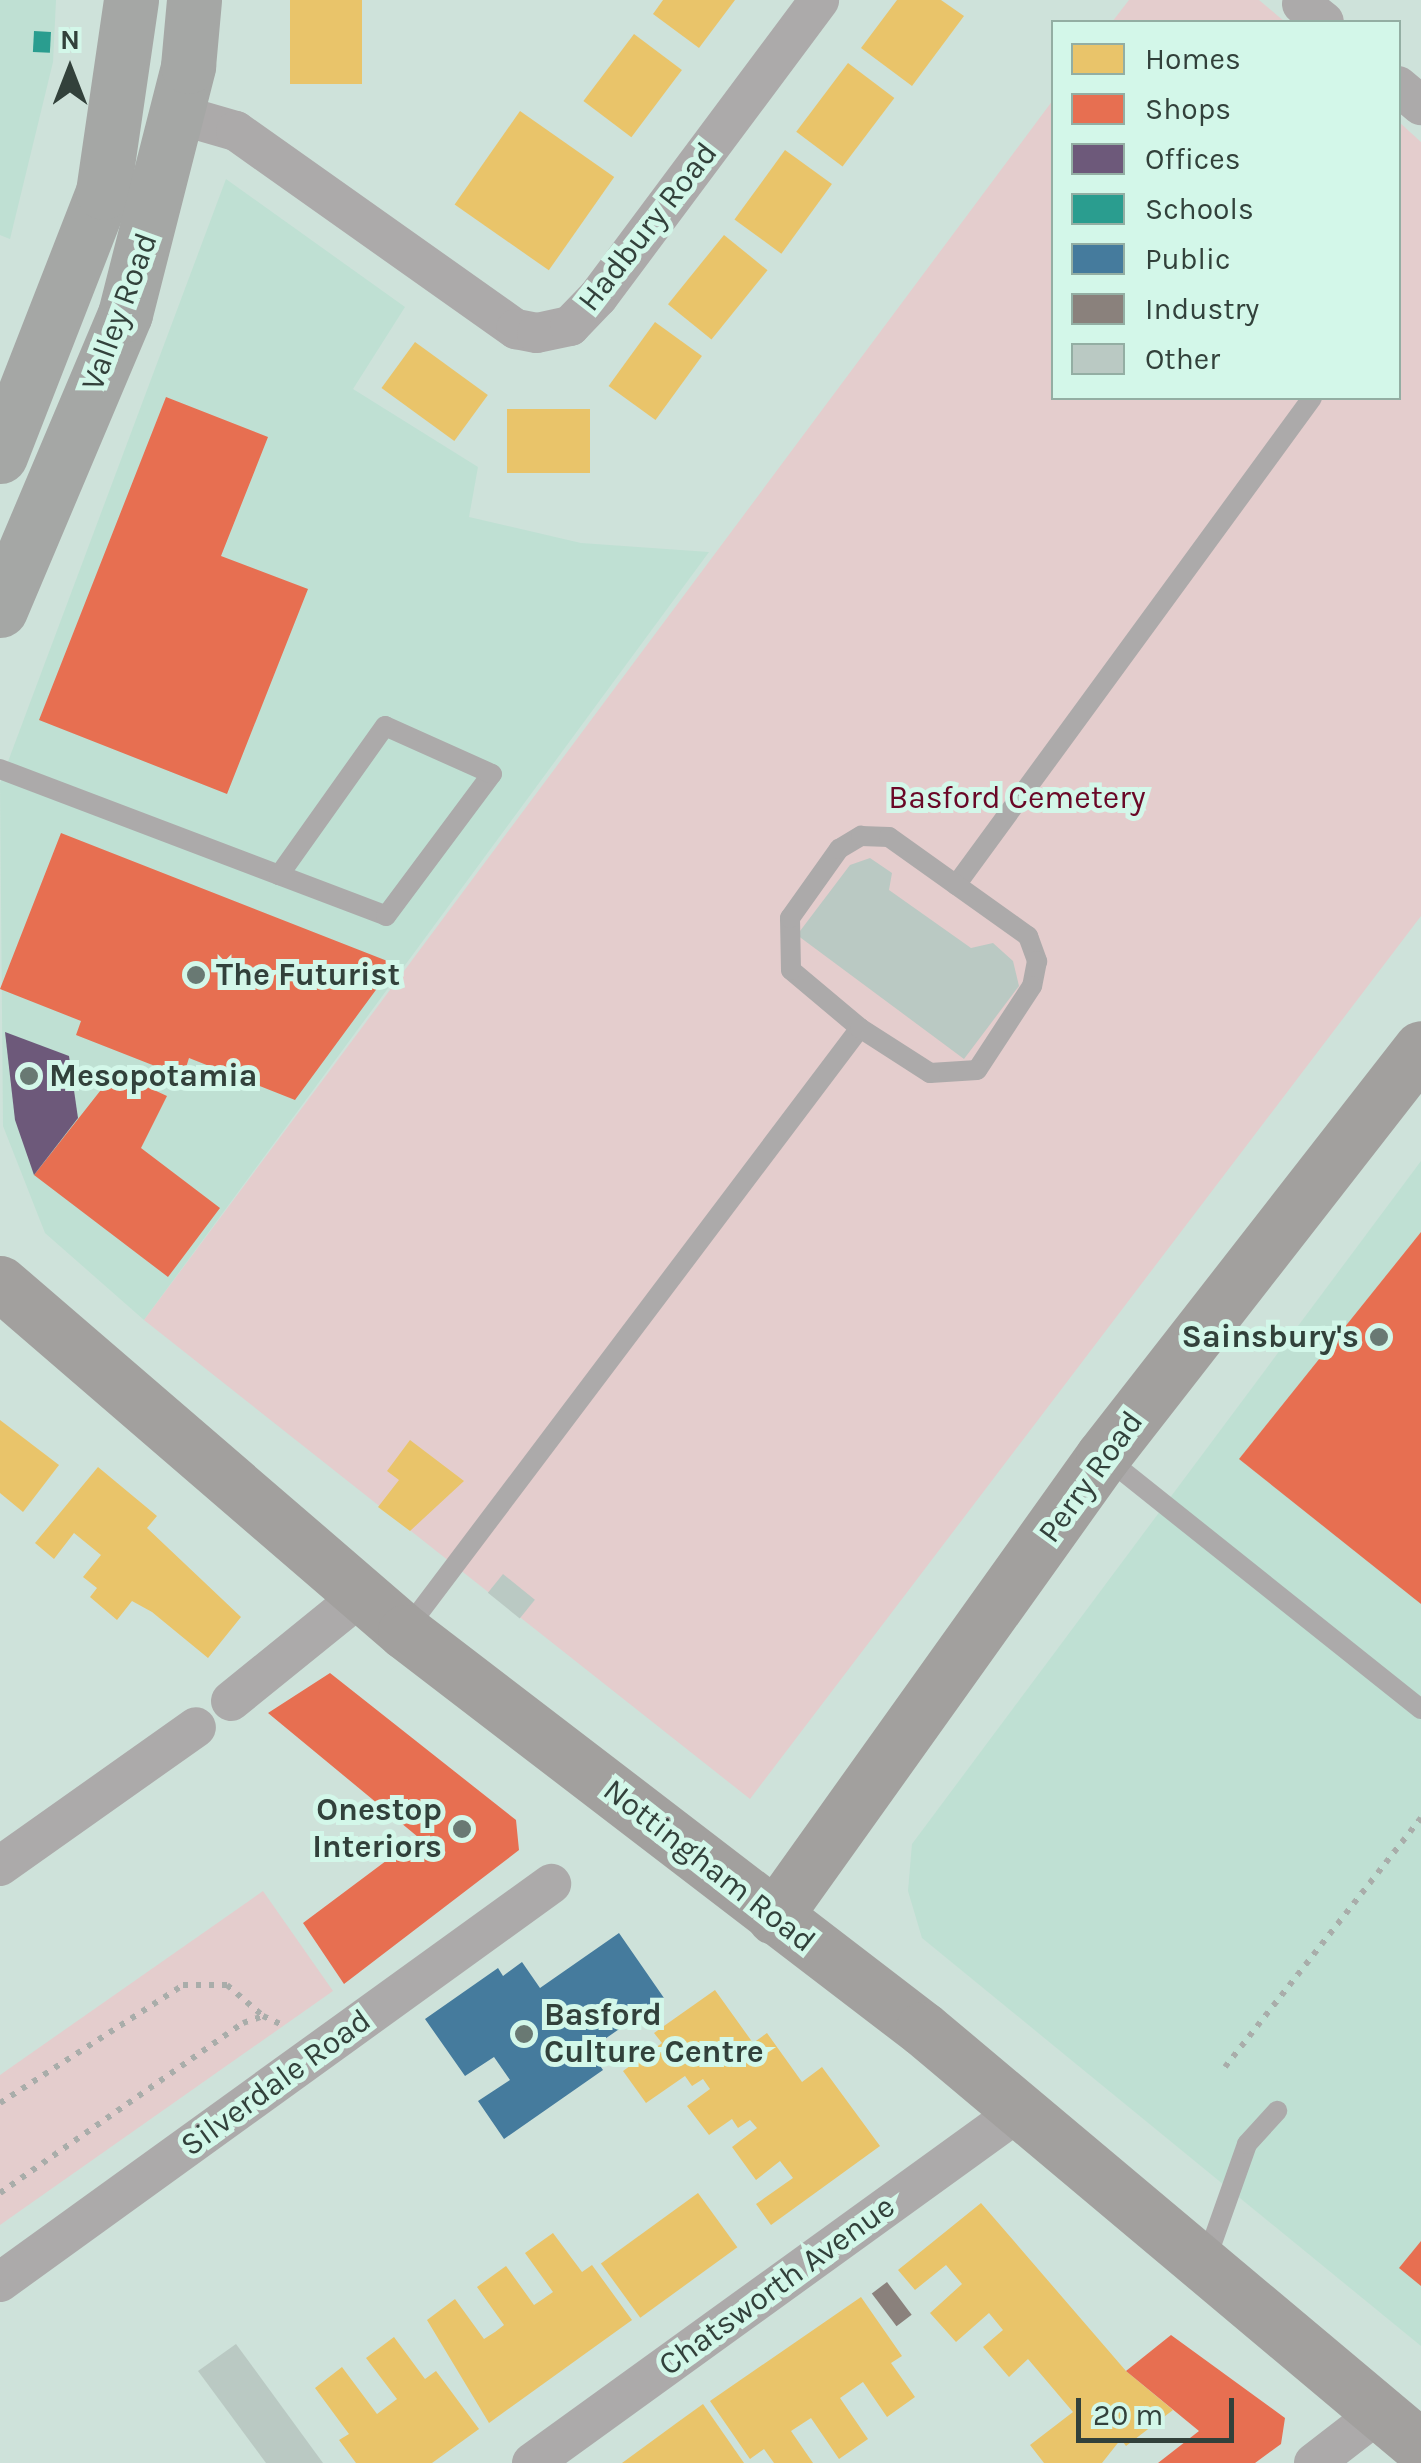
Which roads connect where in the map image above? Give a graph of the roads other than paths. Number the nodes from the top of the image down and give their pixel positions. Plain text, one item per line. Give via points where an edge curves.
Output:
1 (130, 0) edge
2 (194, 0) edge
3 (820, 0) edge
4 (1401, 88) edge
5 (1421, 105) edge
6 (177, 114) junction
7 (1311, 400) edge
8 (0, 456) edge
9 (0, 610) edge
10 (0, 769) edge
11 (279, 876) junction
12 (956, 885) junction
13 (860, 1028) junction
14 (1421, 1048) edge
15 (0, 1283) edge
16 (1103, 1456) junction
17 (362, 1595) junction
18 (405, 1632) junction
19 (231, 1700) dead end
20 (1421, 1709) edge
21 (196, 1727) dead end
22 (0, 1866) edge
23 (551, 1884) dead end
24 (774, 1917) junction
25 (1022, 2109) junction
26 (1277, 2111) dead end
27 (1204, 2264) junction
28 (0, 2282) edge
29 (1380, 2412) junction
30 (1421, 2446) edge
31 (532, 2463) edge
32 (1314, 2463) edge

1 - 8 highway, Valley Road via 103,192
2 - 6 highway, Valley Road
3 - 6 street, Hadbury Road via 598,297 570,326 538,333 516,329 236,132
4 - 5 street
6 - 9 highway, Valley Road via 125,314
7 - 12 lane
10 - 11 lane
11 - 11 lane via 386,916 492,774 385,726
12 - 13 lane via 889,837 861,836 839,849 790,918 792,970
12 - 13 lane via 1028,936 1036,961 1032,986 996,1042 977,1070 954,1078 930,1073
13 - 18 lane
14 - 16 main road, Perry Road
15 - 17 main road, Nottingham Road
16 - 20 lane
16 - 24 main road, Perry Road
17 - 18 main road, Nottingham Road
17 - 19 street
18 - 24 main road, Nottingham Road
21 - 22 street
23 - 28 street, Silverdale Road
24 - 25 main road, Nottingham Road
25 - 27 main road, Nottingham Road
25 - 31 street, Chatsworth Avenue
26 - 27 lane via 1247,2144
27 - 29 main road, Nottingham Road
29 - 30 main road, Nottingham Road
29 - 32 street

